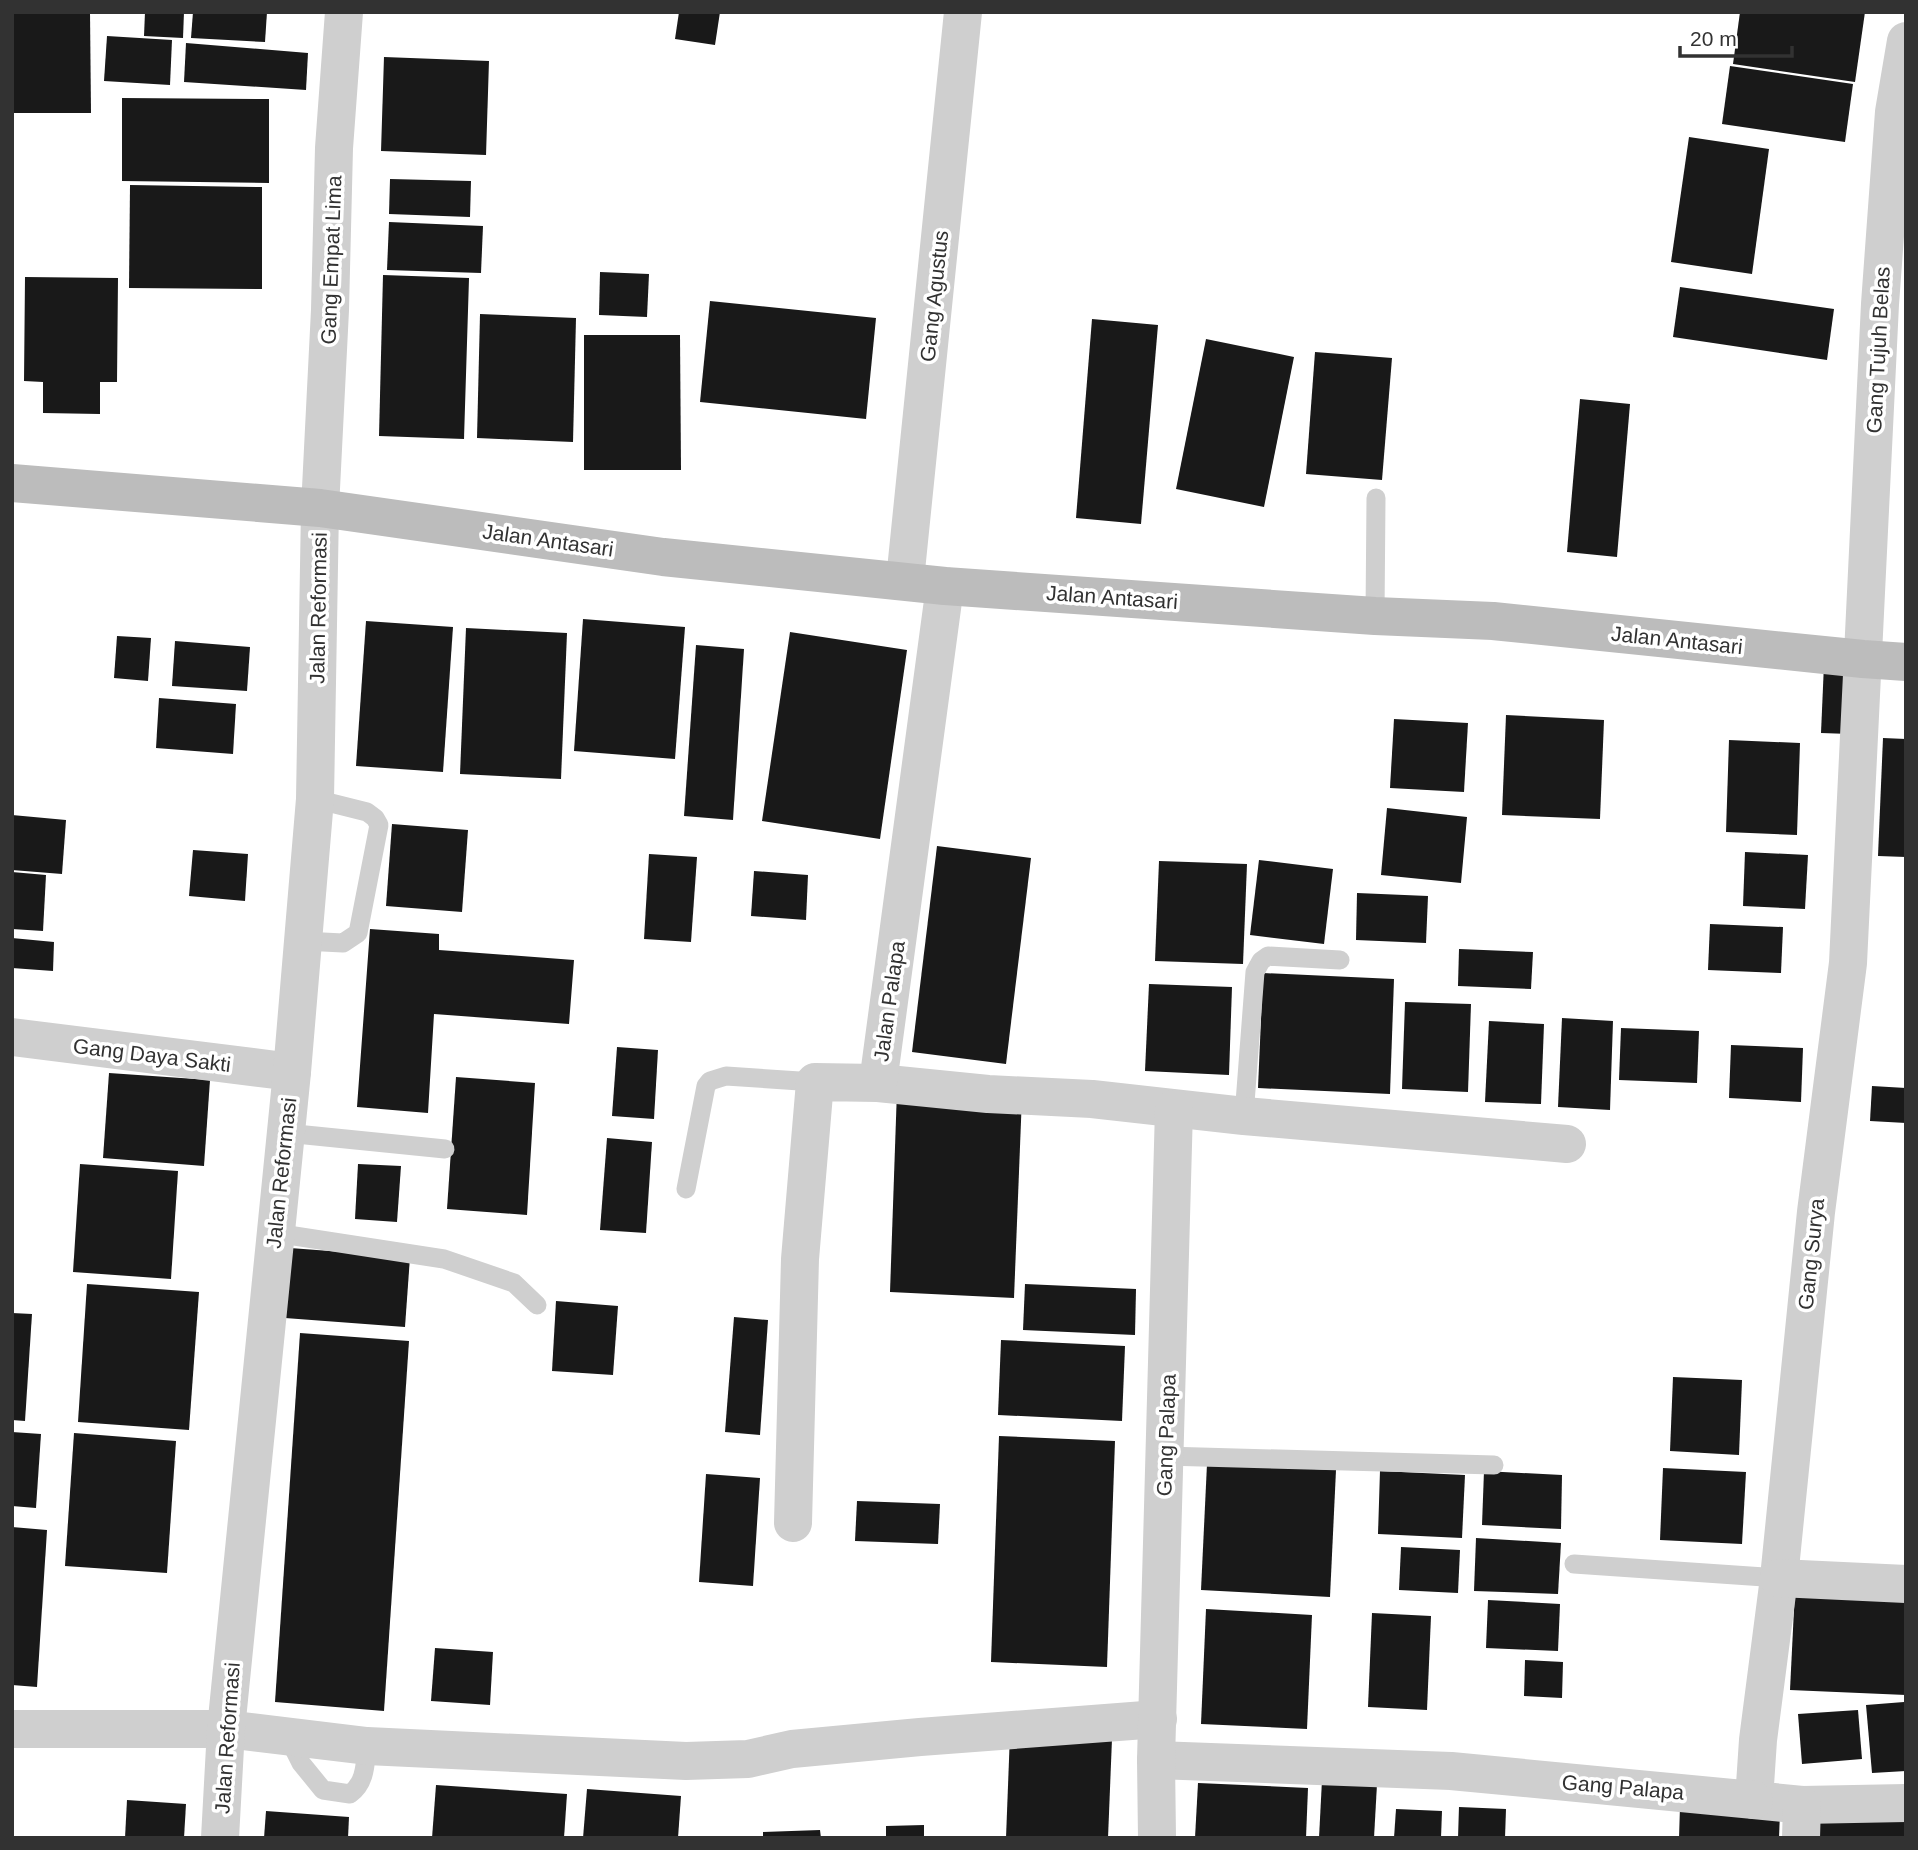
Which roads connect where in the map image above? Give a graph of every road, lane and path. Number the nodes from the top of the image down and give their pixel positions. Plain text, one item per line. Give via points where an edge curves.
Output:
1 (344, 12) edge
2 (963, 12) edge
3 (1906, 41) edge
4 (12, 483) edge
5 (1376, 498) dead end
6 (320, 508) junction
7 (905, 580) junction
8 (945, 586) junction
9 (1375, 616) junction
10 (1863, 659) junction
11 (1906, 662) edge
12 (315, 799) junction
13 (303, 941) junction
14 (1340, 960) dead end
15 (12, 1037) edge
16 (292, 1072) junction
17 (815, 1082) junction
18 (878, 1083) junction
19 (1174, 1109) junction
20 (1244, 1116) junction
21 (286, 1133) junction
22 (1567, 1144) dead end
23 (444, 1149) dead end
24 (686, 1189) dead end
25 (275, 1233) junction
26 (537, 1305) dead end
27 (1166, 1456) junction
28 (1494, 1465) dead end
29 (793, 1523) dead end
30 (1574, 1564) dead end
31 (1779, 1578) junction
32 (1906, 1584) edge
33 (1158, 1719) junction
34 (12, 1729) edge
35 (226, 1730) junction
36 (1156, 1760) junction
37 (1754, 1800) junction
38 (1906, 1803) edge
39 (1802, 1821) edge
40 (220, 1838) edge
41 (1157, 1838) edge

1 - 6 street, Gang Empat Lima
2 - 7 street, Gang Agustus
3 - 10 street, Gang Tujuh Belas via 1894,112 1880,304
4 - 6 street, Jalan Antasari
5 - 9 lane
6 - 7 street, Jalan Antasari via 663,557
6 - 12 street, Jalan Reformasi
7 - 8 street, Jalan Antasari
8 - 9 street, Jalan Antasari
8 - 18 street, Jalan Palapa
9 - 10 street, Jalan Antasari via 1493,621
10 - 11 street, Jalan Antasari
10 - 31 street, Gang Surya via 1848,963 1816,1212
12 - 13 street, Jalan Reformasi
12 - 13 lane via 367,812 379,825 358,933 343,943
13 - 16 street, Jalan Reformasi
14 - 20 lane via 1268,956 1261,961 1255,972
15 - 16 street, Gang Daya Sakti
16 - 21 street, Jalan Reformasi
17 - 18 street, Jalan Palapa
17 - 24 lane via 726,1076 710,1080
17 - 29 street via 800,1259
18 - 19 street
19 - 20 street
19 - 27 street, Gang Palapa
20 - 22 street
21 - 23 lane
21 - 25 street, Jalan Reformasi
25 - 26 lane via 444,1259 514,1283
25 - 35 street, Jalan Reformasi
27 - 28 lane
27 - 33 street, Gang Palapa
30 - 31 lane
31 - 32 street
31 - 37 street, Gang Surya
33 - 35 street via 792,1749 748,1759 685,1761 368,1746
33 - 36 street, Gang Palapa
34 - 35 street
35 - 40 street, Jalan Reformasi
36 - 37 street, Gang Palapa via 1451,1771
36 - 41 street, Gang Palapa
37 - 39 street
38 - 39 street

